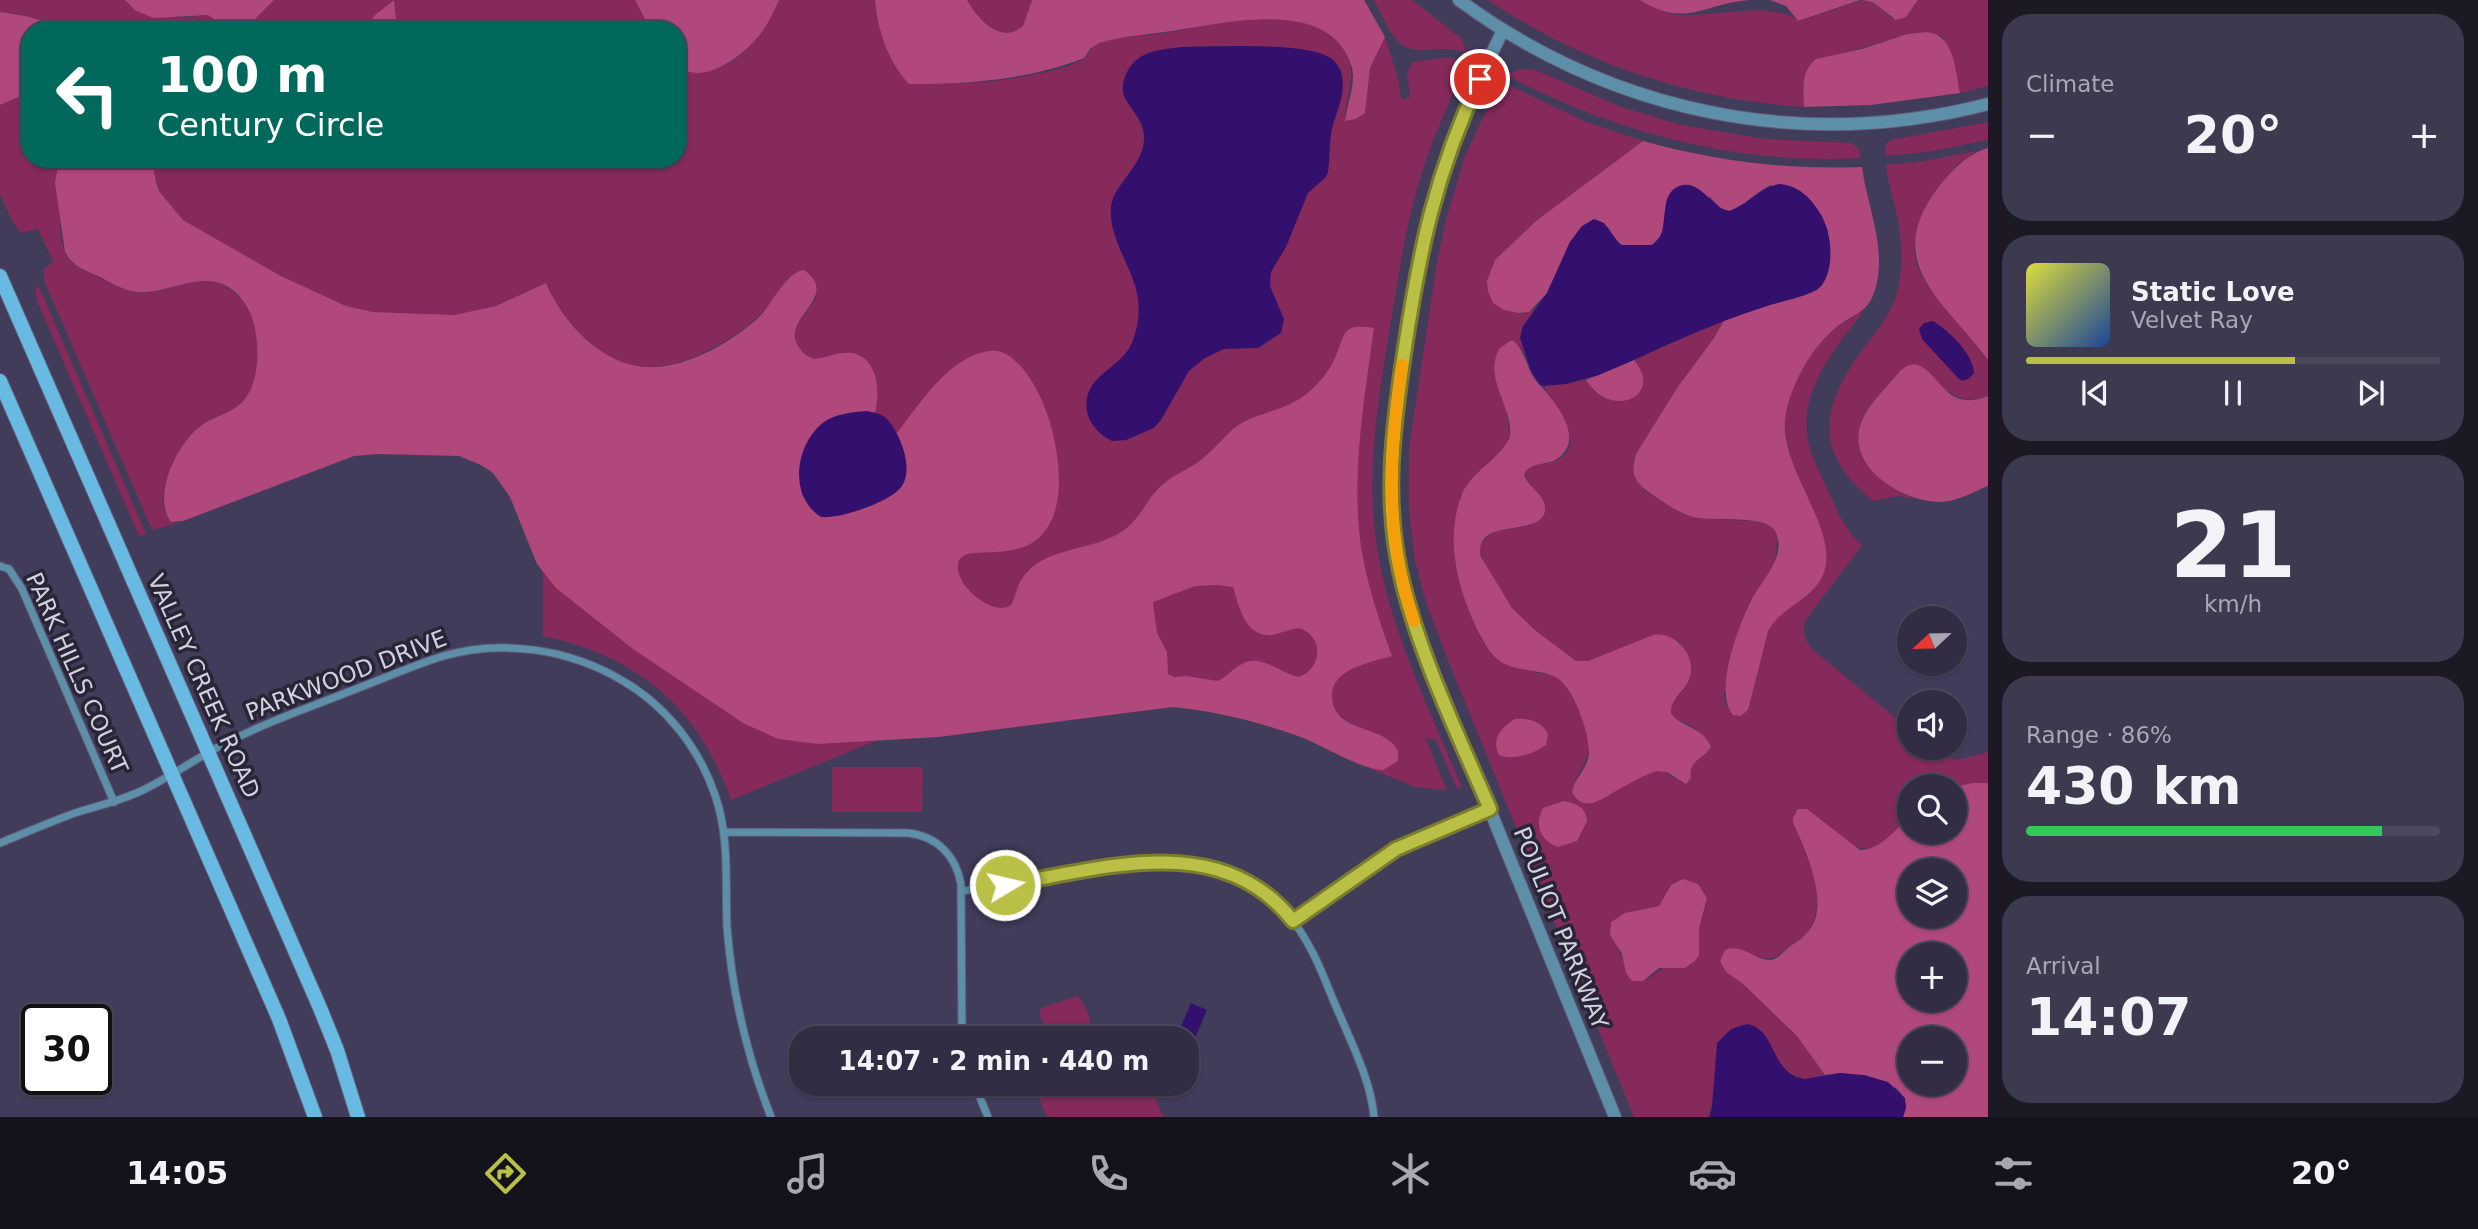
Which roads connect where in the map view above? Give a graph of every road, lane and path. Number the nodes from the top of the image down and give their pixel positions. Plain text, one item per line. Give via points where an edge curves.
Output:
1 (1459, 0) edge
2 (1503, 30) junction
3 (1988, 104) edge
4 (0, 276) edge
5 (0, 381) edge
6 (0, 566) edge
7 (208, 753) junction
8 (172, 774) junction
9 (114, 802) junction
10 (1490, 809) junction
11 (724, 832) junction
12 (0, 843) edge
13 (962, 891) junction
14 (1293, 921) junction
15 (962, 1026) edge
16 (979, 1096) edge
17 (315, 1117) edge
18 (358, 1117) edge
19 (771, 1117) edge
20 (988, 1117) edge
21 (1374, 1117) edge
22 (1615, 1117) edge

1 - 2 street
2 - 3 street via 1565,65 1618,87 1694,109 1760,121 1870,125
2 - 10 street, POULIOT PARKWAY via 1452,142 1427,220 1398,392 1390,475 1396,553 1409,608
4 - 7 main road, VALLEY CREEK ROAD
5 - 8 main road
6 - 9 street, PARK HILLS COURT via 9,569 22,589
7 - 8 street, PARKWOOD DRIVE
7 - 11 street, PARKWOOD DRIVE via 440,657 494,648 548,652 611,674 662,711 702,764
7 - 18 main road, VALLEY CREEK ROAD via 324,1019
8 - 9 street, PARKWOOD DRIVE
8 - 17 main road via 284,1031
9 - 12 street, PARKWOOD DRIVE
10 - 14 street via 1396,849
10 - 22 street, POULIOT PARKWAY
11 - 13 street via 919,835 947,852 958,869
11 - 19 street, PARKWOOD DRIVE via 734,988
13 - 14 street via 1129,864 1185,863 1241,879 1269,896
13 - 15 street
14 - 21 street via 1320,968 1366,1081
16 - 20 street

